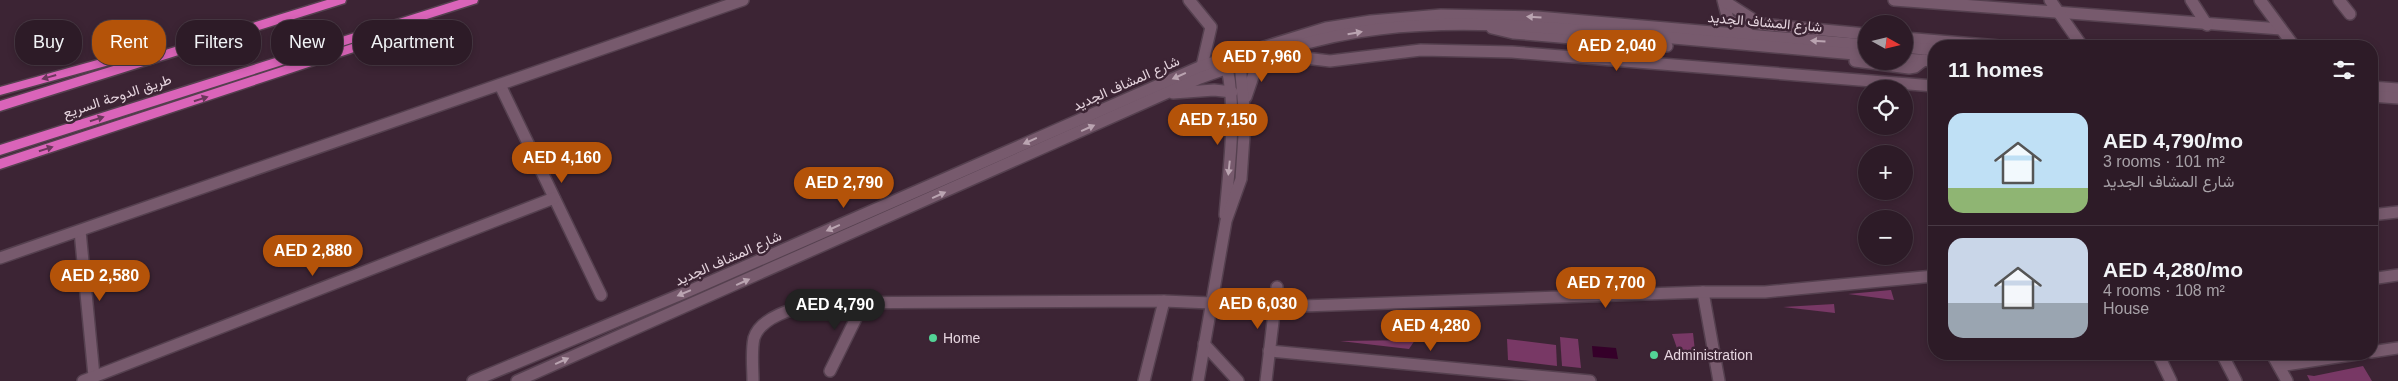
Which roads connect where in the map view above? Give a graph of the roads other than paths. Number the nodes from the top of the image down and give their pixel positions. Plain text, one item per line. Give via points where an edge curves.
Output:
1 (340, 0) edge
2 (472, 0) edge
3 (743, 0) edge
4 (1189, 0) edge
5 (1724, 0) edge
6 (1894, 0) edge
7 (2050, 0) edge
8 (2190, 0) edge
9 (2260, 0) edge
10 (2339, 0) edge
11 (1910, 1) edge
12 (300, 12) junction
13 (2060, 12) junction
14 (2350, 14) dead end
15 (416, 18) junction
16 (1728, 19) junction
17 (1481, 23) junction
18 (2207, 25) junction
19 (2281, 29) junction
20 (1703, 32) junction
21 (1858, 33) edge
22 (1730, 34) junction
23 (1753, 36) junction
24 (1660, 37) junction
25 (2078, 40) edge
26 (2289, 40) edge
27 (1913, 43) edge
28 (1858, 44) edge
29 (1928, 44) edge
30 (1913, 45) edge
31 (1928, 49) edge
32 (1858, 54) edge
33 (1260, 56) junction
34 (1305, 58) dead end
35 (1913, 59) edge
36 (1928, 61) edge
37 (1928, 61) edge
38 (1240, 62) junction
39 (1202, 66) junction
40 (1227, 67) junction
41 (2378, 82) edge
42 (500, 85) junction
43 (1928, 86) edge
44 (2378, 87) edge
45 (2395, 88) edge
46 (0, 92) edge
47 (1232, 92) junction
48 (1164, 94) junction
49 (2378, 97) edge
50 (2398, 98) edge
51 (2378, 102) edge
52 (1244, 103) junction
53 (2398, 103) edge
54 (0, 106) edge
55 (0, 150) edge
56 (0, 164) edge
57 (554, 198) junction
58 (2398, 212) edge
59 (2378, 215) edge
60 (1226, 222) junction
61 (80, 231) junction
62 (0, 258) edge
63 (2398, 275) edge
64 (1928, 277) edge
65 (2378, 278) edge
66 (1277, 287) dead end
67 (1703, 292) junction
68 (601, 295) dead end
69 (1164, 301) junction
70 (864, 302) junction
71 (1211, 303) junction
72 (1274, 307) junction
73 (1204, 344) junction
74 (2398, 348) edge
75 (1269, 351) junction
76 (2378, 351) edge
77 (2161, 360) edge
78 (2225, 360) edge
79 (2276, 360) edge
80 (2318, 360) edge
81 (2279, 366) junction
82 (830, 371) dead end
83 (88, 379) edge
84 (1266, 379) edge
85 (473, 381) edge
86 (518, 381) edge
87 (753, 381) edge
88 (1144, 381) edge
89 (1198, 381) edge
90 (1238, 381) edge
91 (1590, 381) edge
92 (1719, 381) edge
93 (2171, 381) edge
94 (2236, 381) edge
95 (2288, 381) edge

1 - 12 highway, طريق الدوحة السريع
2 - 15 highway, طريق الدوحة السريع
3 - 42 street
4 - 39 street via 1210,27
5 - 16 street
5 - 21 street, شارع المشاف الجديد via 1760,24
6 - 11 street
7 - 13 street
8 - 18 street
9 - 19 street
10 - 14 street
11 - 13 street
12 -> 46 highway via 168,44
12 - 54 highway, طريق الدوحة السريع
13 - 18 street
13 - 25 street
55 -> 15 highway, طريق الدوحة السريع
56 -> 15 highway via 331,56
16 - 20 street via 1717,29
16 - 23 street
17 - 24 street, شارع المشاف الجديد
33 -> 17 street, شارع المشاف الجديد via 1369,30 1423,24
17 - 36 street via 1513,33 1875,62 1905,68
18 - 19 street
19 - 26 street
20 - 22 street, شارع المشاف الجديد
20 -> 39 street, شارع المشاف الجديد via 1513,15 1418,16 1326,28
22 - 23 street, شارع المشاف الجديد
22 - 24 street via 1729,38 1722,40
28 -> 23 street, شارع المشاف الجديد
24 - 32 street, شارع المشاف الجديد
27 - 29 street
30 - 31 street
33 - 38 street, شارع المشاف الجديد
33 - 52 street
34 - 43 street via 1330,61 1420,50 1512,52
35 - 37 street
38 - 40 street, شارع المشاف الجديد
38 - 52 street
39 -> 85 street, شارع المشاف الجديد via 689,291
40 - 47 street
40 - 48 street, شارع المشاف الجديد
41 - 45 street
42 - 57 street
42 - 61 street
44 - 45 street
47 - 48 street via 1214,90
47 -> 60 street
86 -> 48 street, شارع المشاف الجديد
49 - 50 street
51 - 53 street
52 - 60 street via 1245,140 1240,179
57 - 68 street
57 - 83 street
58 - 59 street
60 - 71 street
61 - 62 street
61 - 83 street
63 - 65 street
64 - 67 street via 1765,292
66 - 72 street
67 - 72 street
67 - 92 street
69 - 70 street
69 - 71 street
69 - 88 street
70 - 82 street
70 - 87 street via 816,303 768,321 756,332 754,339
71 - 73 street
72 - 75 street
73 - 89 street
73 - 90 street
74 - 76 street
75 - 84 street
75 - 91 street
77 - 93 street
78 - 94 street
79 - 81 street
80 - 81 street
81 - 95 street

